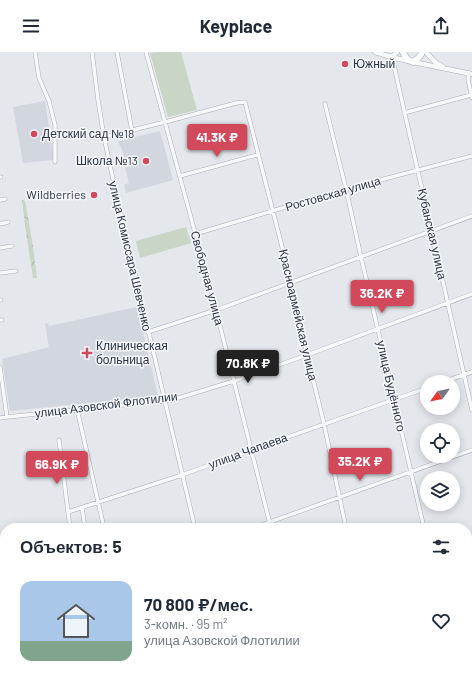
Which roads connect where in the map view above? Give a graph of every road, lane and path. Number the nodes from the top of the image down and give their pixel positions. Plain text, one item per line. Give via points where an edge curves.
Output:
1 (35, 52) edge
2 (92, 52) edge
3 (117, 52) edge
4 (146, 52) edge
5 (375, 52) edge
6 (397, 52) edge
7 (403, 52) edge
8 (422, 52) edge
9 (426, 52) edge
10 (392, 57) junction
11 (411, 61) junction
12 (448, 69) junction
13 (471, 74) edge
14 (472, 96) edge
15 (325, 104) dead end
16 (404, 112) junction
17 (165, 122) junction
18 (132, 131) junction
19 (104, 137) junction
20 (258, 155) junction
21 (472, 156) edge
22 (55, 162) dead end
23 (417, 170) junction
24 (180, 176) junction
25 (346, 189) junction
26 (5, 199) dead end
27 (0, 200) edge
28 (272, 211) junction
29 (472, 216) edge
30 (8, 222) dead end
31 (0, 224) edge
32 (431, 231) junction
33 (195, 234) junction
34 (12, 246) dead end
35 (0, 248) edge
36 (360, 257) junction
37 (16, 270) dead end
38 (0, 273) edge
39 (291, 282) junction
40 (472, 294) edge
41 (447, 303) junction
42 (216, 310) junction
43 (377, 328) junction
44 (148, 332) junction
45 (307, 355) junction
46 (0, 367) edge
47 (472, 372) edge
48 (464, 375) junction
49 (460, 376) edge
50 (234, 381) junction
51 (1, 385) edge
52 (420, 390) edge
53 (393, 400) junction
54 (164, 401) junction
55 (77, 410) junction
56 (472, 410) edge
57 (9, 417) junction
58 (0, 418) edge
59 (324, 424) junction
60 (60, 440) dead end
61 (251, 450) junction
62 (472, 450) edge
63 (411, 473) junction
64 (182, 475) junction
65 (340, 497) junction
66 (98, 502) junction
67 (82, 508) junction
68 (68, 512) junction
69 (269, 522) joint
70 (69, 523) edge
71 (84, 523) edge
72 (103, 523) edge
73 (194, 523) edge
74 (345, 523) edge
75 (423, 523) edge

1 - 22 street via 39,78 49,101 54,125
2 - 19 street, улица Комиссара Шевченко
3 - 18 street
4 - 17 street, Свободная улица
5 - 10 street
6 - 10 street
7 - 11 main road
8 - 11 main road via 419,58
9 - 12 street via 435,62
10 - 11 street
10 - 16 street, Кубанская улица
11 - 12 street
12 - 13 street
13 - 14 street via 468,79
14 - 16 street
15 - 25 street, улица Будённого
16 - 23 street, Кубанская улица
17 - 18 street
17 - 20 street, Красноармейская улица via 245,102
17 - 24 street, Свободная улица
18 - 19 street
19 - 44 street, улица Комиссара Шевченко
20 - 24 street
20 - 28 street, Красноармейская улица
21 - 23 street, Ростовская улица
23 - 25 street, Ростовская улица
23 - 32 street, Кубанская улица
24 - 33 street, Свободная улица
25 - 28 street, Ростовская улица
25 - 36 street, улица Будённого
26 - 27 street
28 - 33 street, Ростовская улица
28 - 39 street, Красноармейская улица
29 - 32 street
30 - 31 street
32 - 36 street
32 - 41 street, Кубанская улица
33 - 42 street, Свободная улица
34 - 35 street
36 - 39 street
36 - 43 street, улица Будённого
37 - 38 street
39 - 42 street
39 - 45 street, Красноармейская улица
40 - 41 street, улица Азовской Флотилии
41 - 43 street, улица Азовской Флотилии
41 - 48 street, Кубанская улица
42 - 44 street
42 - 50 street, Свободная улица
43 - 45 street, улица Азовской Флотилии
43 - 53 street, улица Будённого
44 - 54 street, улица Комиссара Шевченко
45 - 50 street, улица Азовской Флотилии
45 - 59 street, Красноармейская улица
46 - 51 street
47 - 48 street
48 - 49 street
48 - 56 street, Кубанская улица
50 - 54 street, улица Азовской Флотилии
50 - 61 street, Свободная улица
51 - 57 street
52 - 53 street, улица Чапаева
53 - 59 street, улица Чапаева
53 - 63 street, улица Будённого
54 - 55 street, улица Азовской Флотилии
54 - 64 street, улица Комиссара Шевченко
55 - 57 street, улица Азовской Флотилии
55 - 66 street
57 - 58 street, улица Азовской Флотилии
59 - 61 street, улица Чапаева
59 - 65 street, Красноармейская улица
60 - 68 street
61 - 64 street, улица Чапаева
61 - 69 street, Свободная улица
62 - 63 street
63 - 65 street
63 - 75 street, улица Будённого
64 - 66 street, улица Чапаева
64 - 73 street, улица Комиссара Шевченко
65 - 69 street
65 - 74 street, Красноармейская улица
66 - 67 street, улица Чапаева
66 - 72 street
67 - 68 street, улица Чапаева
67 - 71 street
68 - 70 street

